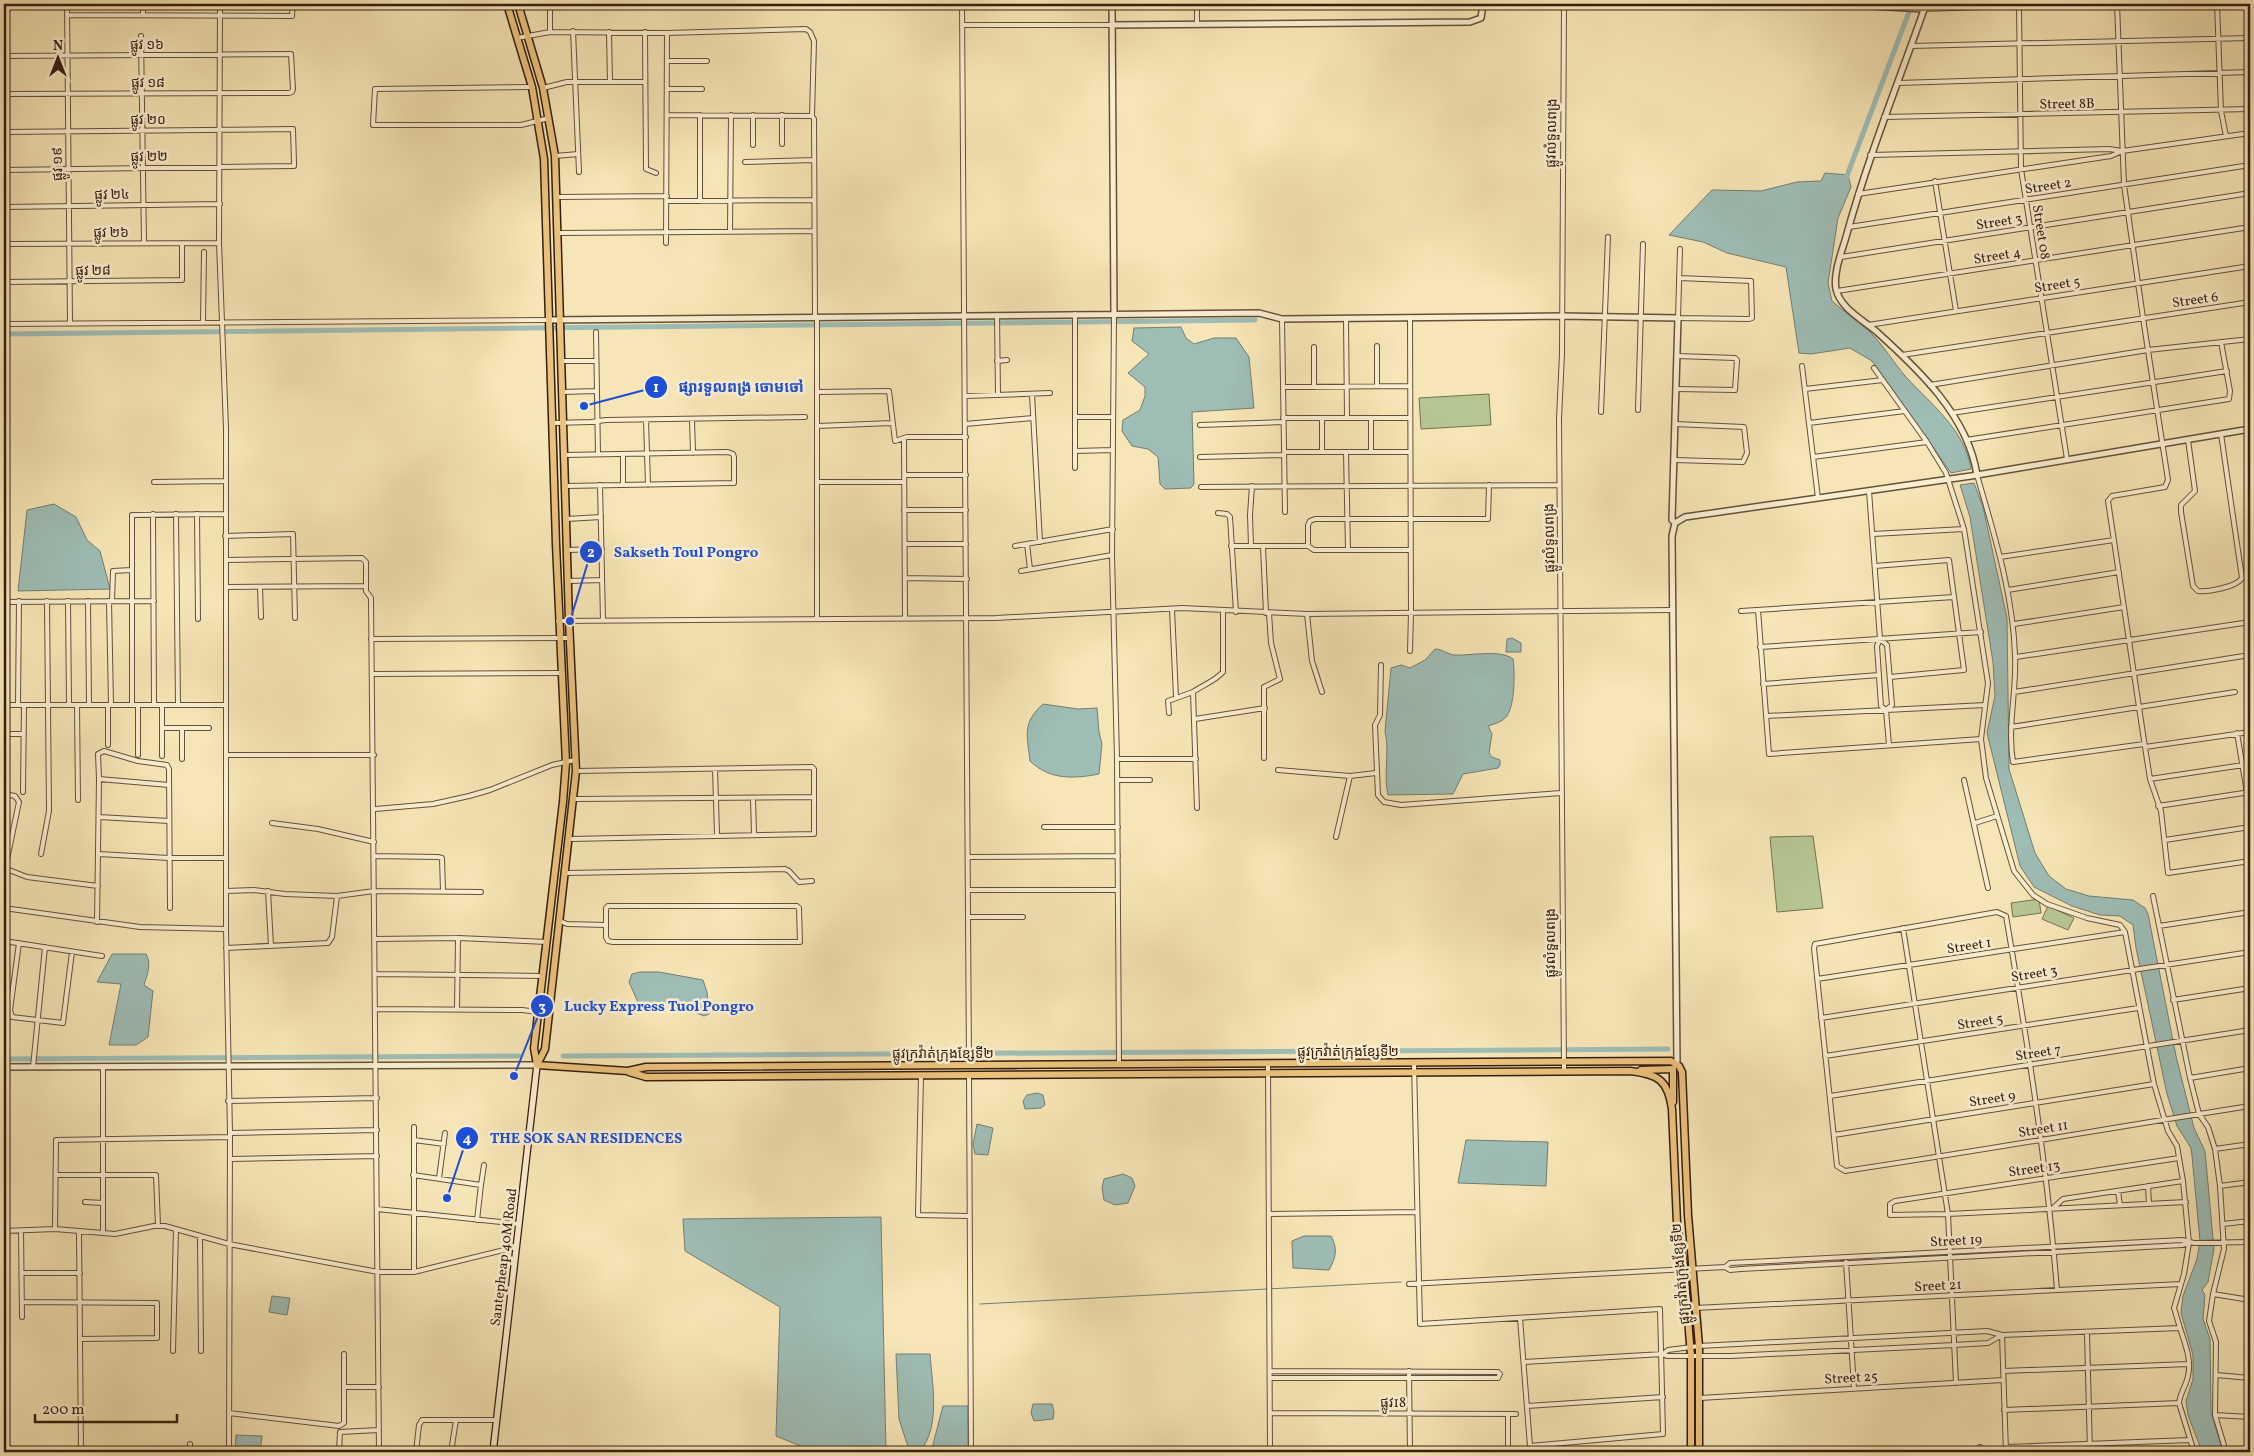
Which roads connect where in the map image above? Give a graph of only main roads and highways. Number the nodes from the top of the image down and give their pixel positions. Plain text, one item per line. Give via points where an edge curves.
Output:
1 (507, 4) edge
2 (518, 4) edge
3 (1119, 1062) junction
4 (537, 1065) junction
5 (969, 1066) junction
6 (1675, 1066) junction
7 (628, 1071) junction
8 (1630, 1071) junction
9 (1119, 1074) junction
10 (969, 1075) junction
11 (1672, 1109) junction
12 (1695, 1356) junction
13 (493, 1452) edge
14 (1691, 1452) edge
15 (1698, 1452) edge

1 - 4 main road via 532,87 544,159 558,621 566,763 534,1048
2 - 4 main road via 543,88 555,156 576,760 545,1049
3 - 5 main road, ផ្លូវក្រវ៉ាត់ក្រុងខ្សែទី២
3 - 6 main road, ផ្លូវក្រវ៉ាត់ក្រុងខ្សែទី២ via 1414,1064 1666,1061
3 - 9 main road
4 - 7 main road, ផ្លូវក្រវ៉ាត់ក្រុងខ្សែទី២
4 - 13 main road, Santepheap 40M Road
5 - 7 main road, ផ្លូវក្រវ៉ាត់ក្រុងខ្សែទី២ via 646,1067
5 - 10 main road
6 - 8 main road
6 - 11 main road
6 - 12 main road, ផ្លូវក្រវ៉ាត់ក្រុងខ្សែទី២ via 1682,1072 1699,1346
7 - 10 main road, ផ្លូវក្រវ៉ាត់ក្រុងខ្សែទី២ via 646,1077
8 - 9 main road, ផ្លូវក្រវ៉ាត់ក្រុងខ្សែទី២
8 - 11 main road, ផ្លូវក្រវ៉ាត់ក្រុងខ្សែទី២ via 1647,1073 1661,1080 1669,1093
9 - 10 main road, ផ្លូវក្រវ៉ាត់ក្រុងខ្សែទី២
11 - 12 main road, ផ្លូវក្រវ៉ាត់ក្រុងខ្សែទី២ via 1677,1223 1690,1347
12 - 14 main road, ផ្លូវក្រវ៉ាត់ក្រុងខ្សែទី២
12 - 15 main road, ផ្លូវក្រវ៉ាត់ក្រុងខ្សែទី២ via 1700,1398

